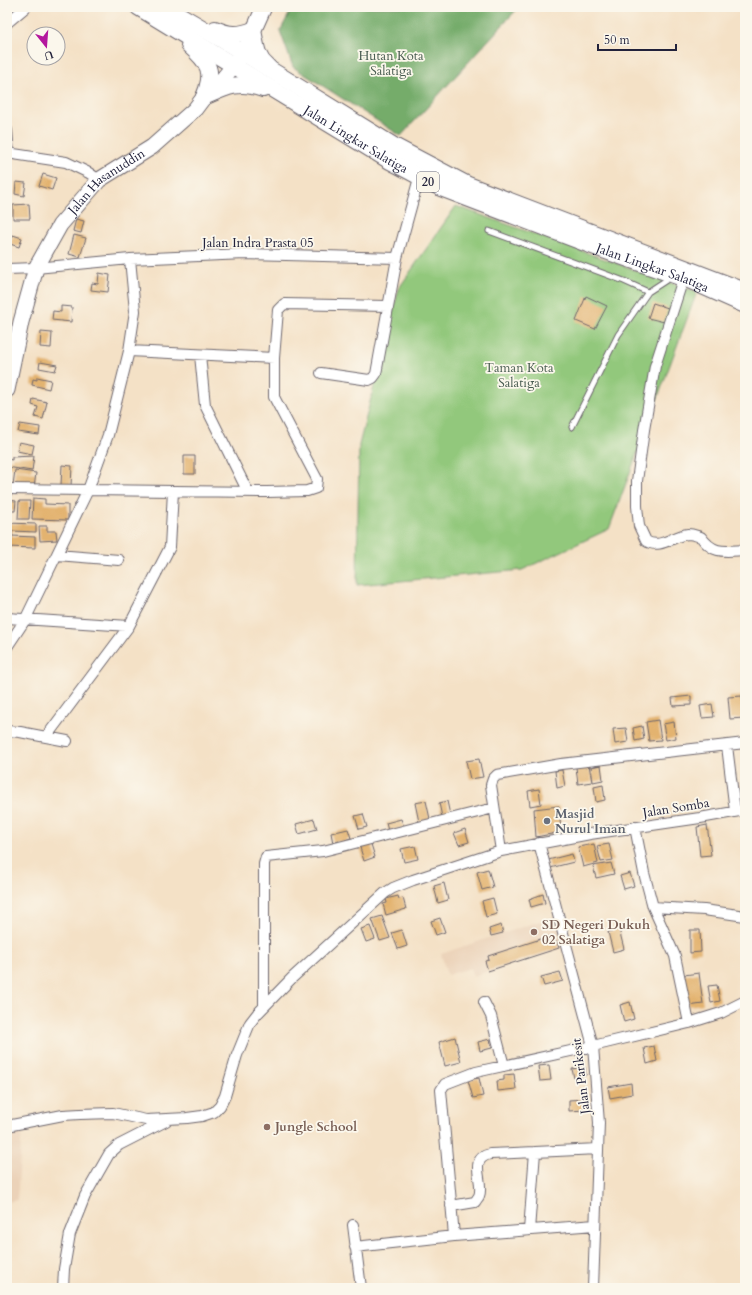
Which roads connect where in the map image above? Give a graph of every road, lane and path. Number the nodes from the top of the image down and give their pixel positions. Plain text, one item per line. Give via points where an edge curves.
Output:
1 (26, 7) edge
2 (138, 7) edge
3 (264, 7) edge
4 (168, 9) edge
5 (7, 23) edge
6 (171, 28) junction
7 (253, 30) junction
8 (238, 59) junction
9 (286, 79) junction
10 (204, 97) junction
11 (285, 97) junction
12 (7, 130) edge
13 (8, 153) edge
14 (419, 178) junction
15 (99, 180) junction
16 (489, 231) dead end
17 (397, 258) junction
18 (130, 260) junction
19 (36, 268) junction
20 (7, 269) edge
21 (677, 273) junction
22 (745, 291) edge
23 (648, 292) junction
24 (745, 304) edge
25 (388, 306) junction
26 (129, 351) junction
27 (200, 355) junction
28 (274, 358) junction
29 (9, 371) edge
30 (321, 373) dead end
31 (7, 390) edge
32 (572, 427) dead end
33 (7, 490) edge
34 (88, 490) junction
35 (173, 491) junction
36 (248, 492) junction
37 (745, 550) edge
38 (57, 555) junction
39 (119, 560) dead end
40 (7, 618) edge
41 (25, 620) junction
42 (129, 626) junction
43 (7, 647) edge
44 (7, 731) edge
45 (46, 737) junction
46 (67, 741) dead end
47 (745, 743) edge
48 (726, 746) junction
49 (494, 808) junction
50 (740, 810) edge
51 (635, 827) junction
52 (539, 843) junction
53 (501, 851) junction
54 (653, 907) junction
55 (745, 916) edge
56 (745, 1001) edge
57 (484, 1002) dead end
58 (264, 1006) junction
59 (689, 1023) junction
60 (593, 1046) junction
61 (504, 1066) junction
62 (170, 1119) junction
63 (7, 1126) edge
64 (598, 1149) junction
65 (535, 1152) junction
66 (451, 1206) junction
67 (353, 1225) dead end
68 (595, 1225) junction
69 (529, 1230) junction
70 (454, 1236) junction
71 (355, 1247) junction
72 (63, 1288) edge
73 (361, 1288) edge
74 (593, 1288) edge

1 - 5 street
2 - 6 highway, Jalan Lingkar Salatiga / 20
3 - 7 main road, Jalan Hasanuddin
4 - 7 highway via 228,34 238,35
4 - 8 highway, Jalan Lingkar Salatiga / 20 via 219,38
6 - 8 highway, Jalan Lingkar Salatiga / 20
6 - 10 highway via 200,55 207,66 210,80
7 - 8 main road, Jalan Hasanuddin
7 - 9 highway via 257,53 264,64
8 - 9 highway, Jalan Lingkar Salatiga / 20
8 - 10 main road, Jalan Hasanuddin via 221,81
8 - 11 highway, Jalan Lingkar Salatiga / 20
9 - 21 highway, Jalan Lingkar Salatiga / 20 via 394,146 468,185
10 - 11 highway via 241,84 254,85
10 - 15 main road, Jalan Hasanuddin via 195,109 152,147
11 - 14 highway, Jalan Lingkar Salatiga / 20
12 - 13 street
13 - 15 street via 66,162
14 - 17 street
14 - 21 highway, Jalan Lingkar Salatiga / 20 via 606,251
15 - 19 main road, Jalan Hasanuddin via 60,225
16 - 23 lane
17 - 18 street, Jalan Indra Prasta 05 via 245,254
17 - 25 street
18 - 19 street, Jalan Indra Prasta 05
18 - 26 street via 135,311
19 - 20 street, Jalan Indra Prasta 05
19 - 29 main road, Jalan Hasanuddin
21 - 22 highway, Jalan Lingkar Salatiga / 20
21 - 23 lane
21 - 24 highway, Jalan Lingkar Salatiga / 20
21 - 37 street via 655,366 637,481 639,526 646,541 654,544 688,534 701,537 709,547 717,551
23 - 32 lane via 618,335
25 - 28 street via 284,304 278,310
25 - 30 street via 376,374 373,378 369,380
26 - 27 street
26 - 34 street via 108,435
27 - 28 street
27 - 36 street via 204,405
28 - 36 street via 274,397 317,479 316,488 307,491
29 - 31 main road, Jalan Hasanuddin
33 - 34 street
34 - 35 street
34 - 38 street
35 - 36 street
35 - 42 street via 170,547
38 - 39 street
38 - 41 street
40 - 41 street
41 - 42 street
41 - 43 street
42 - 45 street
44 - 45 street
45 - 46 street
47 - 48 street
48 - 49 street via 561,764 497,775 492,779 491,785
48 - 50 street
49 - 53 street
49 - 58 street via 323,851 266,857
50 - 51 street, Jalan Somba
51 - 52 street, Jalan Somba
51 - 54 street
52 - 53 street, Jalan Somba
52 - 60 street, Jalan Parikesit
53 - 58 street, Jalan Somba via 438,870 389,890
54 - 55 street
54 - 59 street via 675,956
56 - 59 street via 720,1013
57 - 61 street via 491,1016
58 - 62 street, Jalan Somba via 250,1023 220,1106 214,1112 202,1116
59 - 60 street
60 - 61 street
60 - 64 street, Jalan Parikesit via 599,1123
61 - 66 street via 476,1072 445,1084 441,1090
62 - 63 street, Jalan Somba via 142,1119 113,1113 80,1114
62 - 72 street via 119,1145 109,1154 85,1196 70,1234
64 - 65 street
64 - 68 street, Jalan Parikesit
65 - 66 street via 483,1156 478,1164 479,1196 475,1202
65 - 69 street
66 - 70 street
67 - 71 street
68 - 69 street
68 - 74 street, Jalan Parikesit
69 - 70 street
70 - 71 street
71 - 73 street

